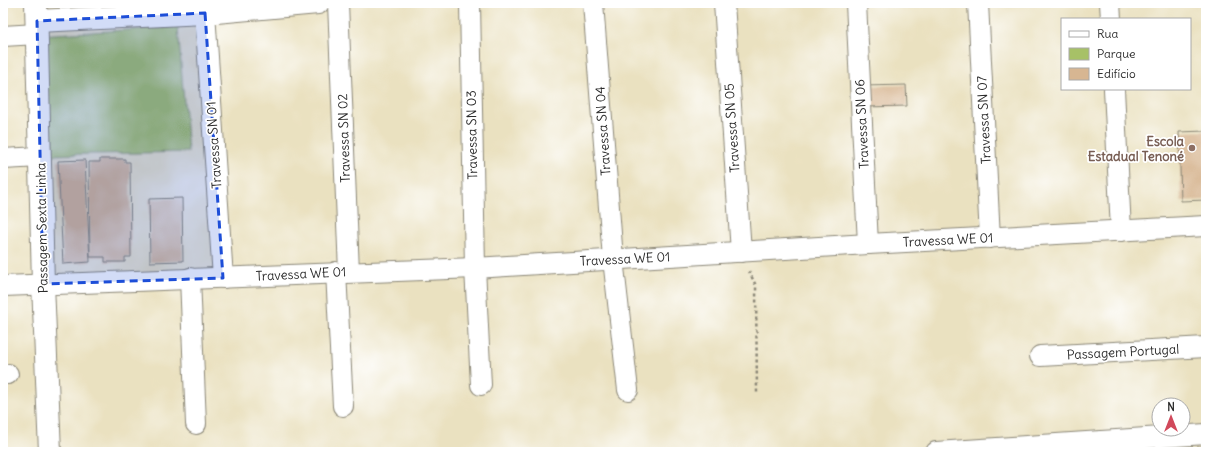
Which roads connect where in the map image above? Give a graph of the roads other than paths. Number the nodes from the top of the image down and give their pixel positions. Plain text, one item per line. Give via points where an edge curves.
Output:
1 (318, 3) edge
2 (338, 3) edge
3 (470, 3) edge
4 (593, 3) edge
5 (724, 3) edge
6 (856, 3) edge
7 (978, 3) edge
8 (1110, 3) edge
9 (205, 12) junction
10 (1111, 18) edge
11 (37, 20) edge
12 (3, 36) edge
13 (1114, 90) edge
14 (40, 157) junction
15 (3, 159) edge
16 (1206, 226) edge
17 (1121, 231) junction
18 (990, 238) junction
19 (868, 244) junction
20 (741, 252) junction
21 (613, 259) junction
22 (475, 268) junction
23 (343, 272) junction
24 (190, 278) junction
25 (223, 278) junction
26 (43, 284) junction
27 (3, 286) edge
28 (1206, 347) edge
29 (1040, 356) dead end
30 (481, 385) dead end
31 (628, 390) dead end
32 (343, 406) dead end
33 (196, 424) dead end
34 (1206, 434) edge
35 (50, 452) edge
36 (936, 452) edge

1 - 9 street
2 - 23 street, Travessa SN 02
3 - 22 street, Travessa SN 03
4 - 21 street, Travessa SN 04
5 - 20 street, Travessa SN 05
6 - 19 street, Travessa SN 06
7 - 18 street, Travessa SN 07
8 - 10 street
9 - 11 street
9 - 25 street, Travessa SN 01
11 - 12 street
11 - 14 street, Passagem Sexta Linha
13 - 17 street
14 - 15 street
14 - 26 street, Passagem Sexta Linha
16 - 17 street, Travessa WE 01
17 - 18 street, Travessa WE 01
18 - 19 street, Travessa WE 01
19 - 20 street, Travessa WE 01
20 - 21 street, Travessa WE 01
21 - 22 street, Travessa WE 01
21 - 31 street, Travessa SN 04
22 - 23 street, Travessa WE 01
22 - 30 street, Travessa SN 03
23 - 25 street, Travessa WE 01
23 - 32 street, Travessa SN 02
24 - 25 street, Travessa WE 01
24 - 26 street, Travessa WE 01
24 - 33 street
26 - 27 street, Travessa WE 01
26 - 35 street, Passagem Sexta Linha
28 - 29 street, Passagem Portugal
34 - 36 street

